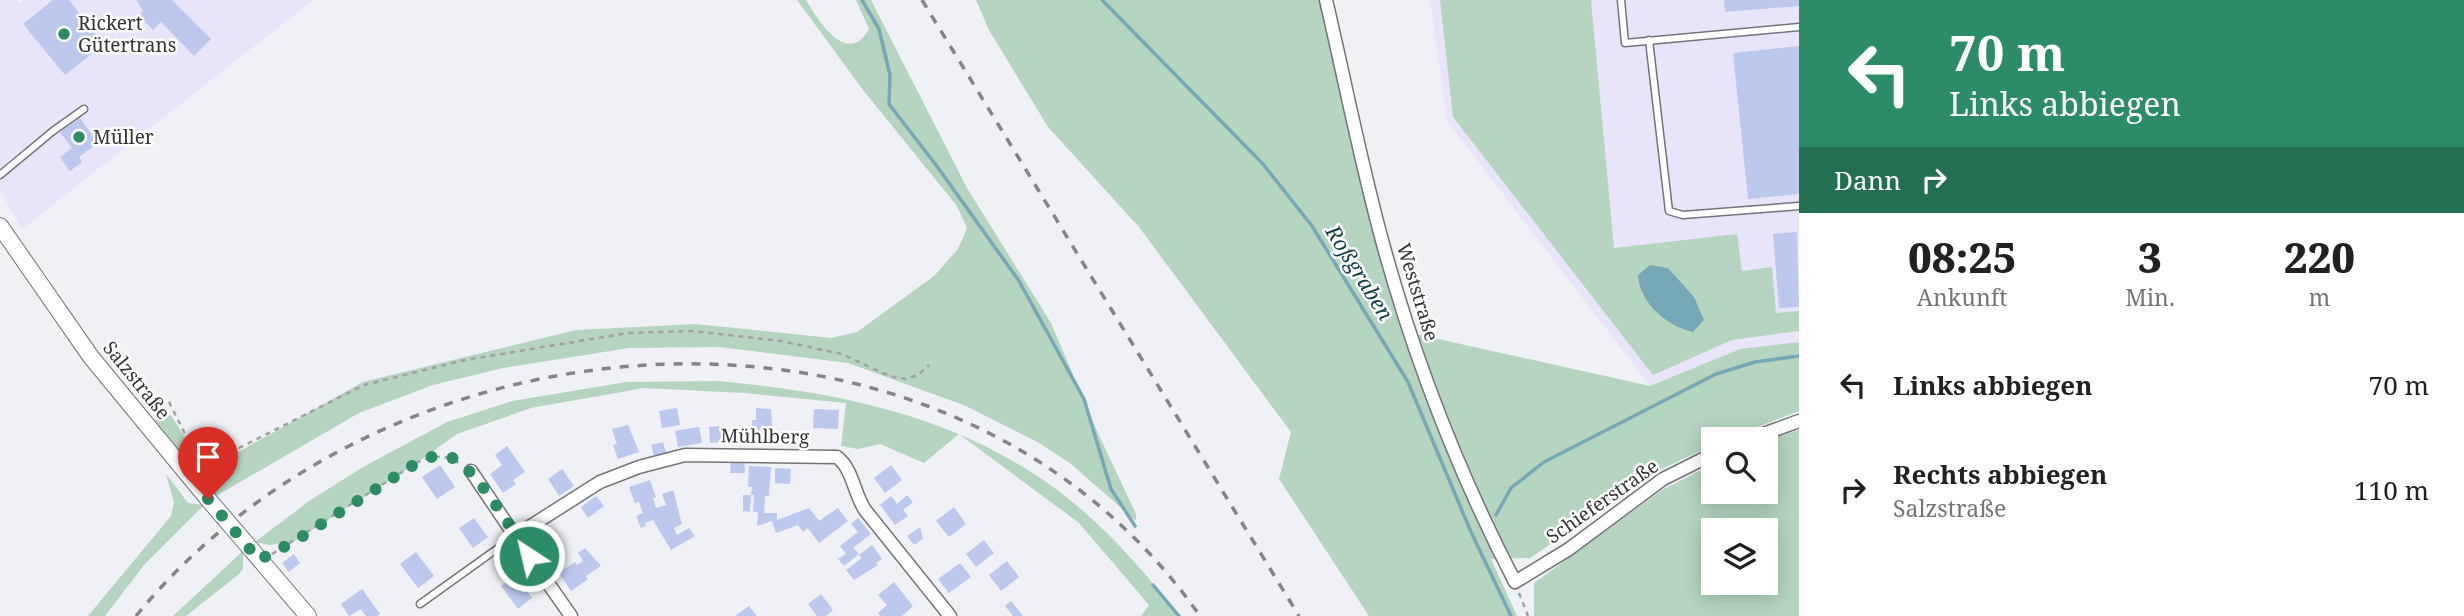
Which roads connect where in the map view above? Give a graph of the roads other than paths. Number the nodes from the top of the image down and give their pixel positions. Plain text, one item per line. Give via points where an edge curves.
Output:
1 (1326, 0) edge
2 (1621, 0) edge
3 (1799, 27) edge
4 (1649, 40) junction
5 (84, 109) dead end
6 (0, 175) edge
7 (1799, 206) edge
8 (0, 226) edge
9 (1799, 421) edge
10 (1778, 429) edge
11 (1701, 460) edge
12 (471, 471) road end
13 (515, 536) junction
14 (1515, 582) joint
15 (420, 604) dead end
16 (308, 616) edge
17 (571, 616) edge
18 (950, 616) edge

1 - 14 street, Weststraße via 1382,243 1411,338 1481,518
2 - 4 lane via 1625,43
3 - 4 lane
4 - 7 lane via 1669,211 1683,215
5 - 6 lane
8 - 16 street, Salzstraße, bridge via 91,357
9 - 10 street
11 - 14 street, Schieferstraße via 1663,479 1569,549
12 - 13 street
13 - 15 lane, Mühlberg
13 - 17 street
13 - 18 street, Mühlberg via 600,482 685,455 837,457 848,468 864,510

